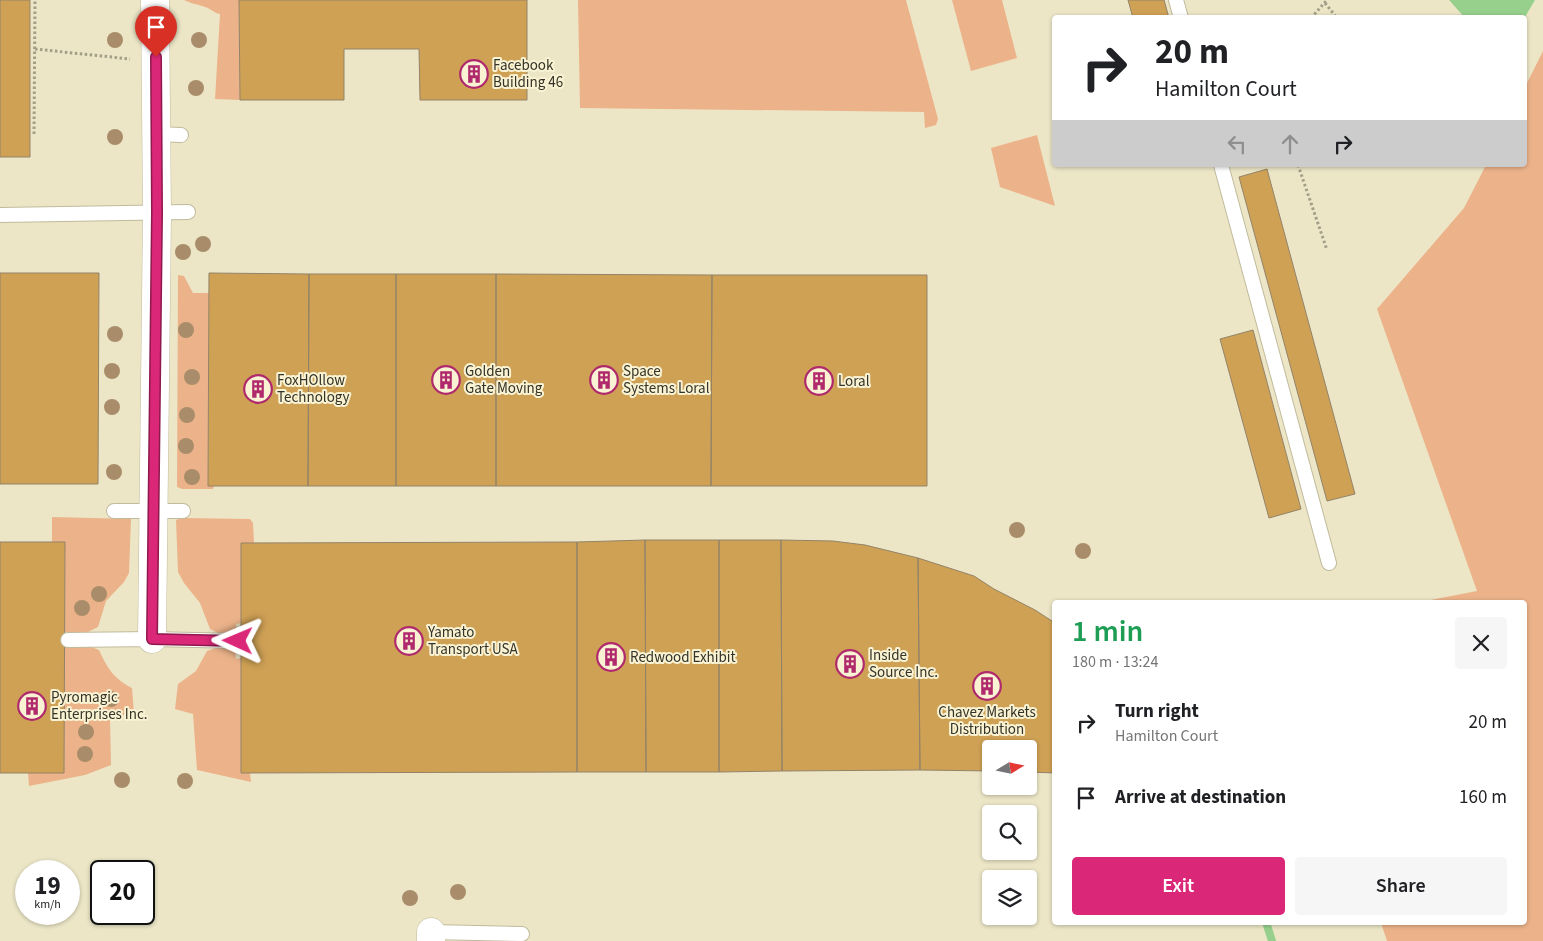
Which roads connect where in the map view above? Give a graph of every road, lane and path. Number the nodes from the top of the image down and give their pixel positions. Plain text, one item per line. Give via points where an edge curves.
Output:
1 (35, 0) edge
2 (155, 0) edge
3 (1176, 0) edge
4 (1326, 2) edge
5 (1180, 15) edge
6 (1314, 15) edge
7 (1335, 15) edge
8 (35, 49) junction
9 (130, 60) dead end
10 (34, 134) dead end
11 (1222, 167) edge
12 (1299, 167) edge
13 (188, 212) dead end
14 (157, 213) junction
15 (0, 215) edge
16 (1327, 250) dead end
17 (114, 510) dead end
18 (152, 510) junction
19 (183, 511) dead end
20 (1330, 563) dead end
21 (152, 639) junction
22 (68, 640) dead end
23 (238, 641) dead end
24 (522, 934) dead end
25 (431, 936) edge

1 - 8 path
2 - 14 street via 168,134
3 - 5 lane
4 - 6 path
4 - 7 path
8 - 9 path
8 - 10 path
11 - 20 lane
12 - 16 path
13 - 14 lane
14 - 15 lane
14 - 18 street
17 - 18 lane
18 - 19 lane
18 - 21 street
21 - 22 lane
21 - 23 lane
24 - 25 lane

